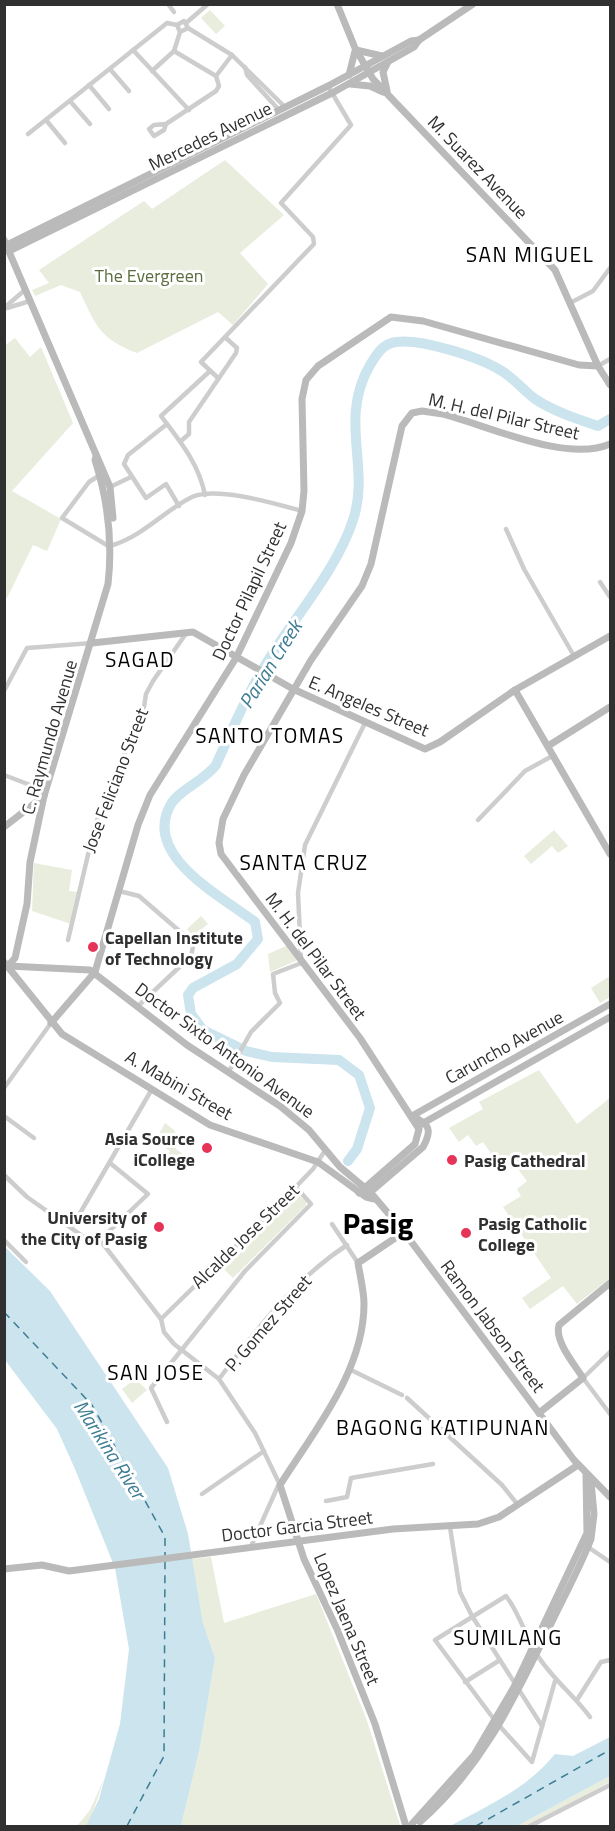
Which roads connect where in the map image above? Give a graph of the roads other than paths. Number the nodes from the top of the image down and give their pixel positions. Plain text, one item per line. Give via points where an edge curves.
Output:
1 (168, 4) edge
2 (208, 4) edge
3 (337, 4) edge
4 (472, 4) edge
5 (174, 12) dead end
6 (177, 24) junction
7 (187, 25) junction
8 (180, 32) junction
9 (355, 49) junction
10 (133, 50) junction
11 (174, 51) junction
12 (232, 55) junction
13 (386, 58) junction
14 (110, 69) junction
15 (367, 69) junction
16 (152, 71) junction
17 (216, 76) junction
18 (348, 76) junction
19 (89, 85) junction
20 (347, 85) junction
21 (330, 90) junction
22 (129, 91) dead end
23 (389, 95) junction
24 (69, 101) junction
25 (282, 108) junction
26 (109, 109) dead end
27 (189, 110) junction
28 (46, 120) junction
29 (90, 124) dead end
30 (166, 124) dead end
31 (28, 134) dead end
32 (65, 143) dead end
33 (7, 245) edge
34 (610, 268) edge
35 (26, 289) junction
36 (31, 301) junction
37 (570, 303) junction
38 (4, 309) edge
39 (226, 338) junction
40 (610, 359) edge
41 (598, 366) junction
42 (210, 371) junction
43 (217, 377) junction
44 (610, 385) edge
45 (167, 424) junction
46 (181, 441) junction
47 (610, 444) edge
48 (96, 456) junction
49 (100, 475) junction
50 (131, 477) junction
51 (110, 487) junction
52 (205, 495) junction
53 (179, 506) junction
54 (302, 510) junction
55 (506, 529) dead end
56 (111, 547) junction
57 (600, 582) dead end
58 (610, 597) edge
59 (188, 631) junction
60 (610, 636) edge
61 (92, 643) junction
62 (574, 656) junction
63 (236, 657) junction
64 (293, 689) junction
65 (515, 690) junction
66 (4, 691) edge
67 (610, 707) edge
68 (365, 723) junction
69 (548, 746) junction
70 (554, 755) junction
71 (4, 775) edge
72 (45, 793) junction
73 (478, 820) dead end
74 (4, 827) edge
75 (608, 843) edge
76 (610, 854) edge
77 (119, 891) junction
78 (68, 940) dead end
79 (302, 960) junction
80 (6, 966) edge
81 (95, 972) junction
82 (610, 1004) edge
83 (137, 1006) junction
84 (610, 1017) edge
85 (51, 1023) junction
86 (228, 1073) junction
87 (4, 1088) edge
88 (152, 1088) junction
89 (4, 1116) edge
90 (412, 1116) junction
91 (425, 1122) junction
92 (418, 1126) junction
93 (34, 1138) dead end
94 (326, 1149) junction
95 (318, 1162) junction
96 (110, 1163) junction
97 (4, 1175) edge
98 (296, 1186) junction
99 (367, 1194) junction
100 (332, 1224) dead end
101 (72, 1227) junction
102 (404, 1232) junction
103 (4, 1240) edge
104 (100, 1240) junction
105 (346, 1245) junction
106 (26, 1262) dead end
107 (358, 1263) junction
108 (610, 1283) edge
109 (160, 1319) junction
110 (182, 1350) junction
111 (610, 1355) edge
112 (349, 1368) junction
113 (583, 1378) junction
114 (219, 1379) junction
115 (539, 1413) junction
116 (610, 1414) edge
117 (166, 1422) dead end
118 (264, 1451) junction
119 (433, 1464) dead end
120 (578, 1465) junction
121 (589, 1477) junction
122 (279, 1486) junction
123 (202, 1494) dead end
124 (610, 1497) edge
125 (326, 1501) dead end
126 (518, 1505) junction
127 (450, 1527) junction
128 (294, 1529) junction
129 (311, 1540) junction
130 (298, 1542) junction
131 (252, 1544) dead end
132 (588, 1546) junction
133 (610, 1562) edge
134 (4, 1569) edge
135 (472, 1616) junction
136 (535, 1651) junction
137 (500, 1660) junction
138 (610, 1660) edge
139 (555, 1681) junction
140 (465, 1682) junction
141 (517, 1687) junction
142 (577, 1700) junction
143 (590, 1717) dead end
144 (497, 1724) junction
145 (542, 1726) junction
146 (610, 1785) edge
147 (408, 1827) edge
148 (416, 1827) edge
149 (530, 1827) edge

1 - 5 street
2 - 7 street
3 - 9 street, M. Suarez Avenue
4 - 13 street, Mercedes Avenue
6 - 7 street via 181,21
6 - 8 street
6 - 10 street via 167,23
7 - 8 street
7 - 12 street
8 - 11 street
9 - 13 street
9 - 15 street, M. Suarez Avenue
9 - 18 street via 355,61
10 - 14 street
10 - 16 street
11 - 16 street
11 - 17 street
12 - 17 street
12 - 25 street
13 - 15 street, Mercedes Avenue
13 - 23 street via 383,72
14 - 19 street
14 - 22 street
15 - 18 street, Mercedes Avenue
15 - 20 street, Mercedes Avenue
15 - 23 street, M. Suarez Avenue
16 - 27 street
17 - 27 street via 216,91
18 - 21 street, Mercedes Avenue
19 - 24 street
19 - 26 street
20 - 21 street, Mercedes Avenue
20 - 23 street via 370,86
21 - 25 street, Mercedes Avenue
21 - 33 street, Mercedes Avenue
21 - 39 street via 351,125 281,203 313,237 314,244
23 - 37 street, M. Suarez Avenue via 555,270
24 - 28 street
24 - 29 street
25 - 33 street, Mercedes Avenue
27 - 30 street
28 - 31 street
28 - 32 street
33 - 35 street, C. Raymundo Avenue
34 - 37 street via 593,291
35 - 36 street, C. Raymundo Avenue
35 - 38 street
36 - 38 street
36 - 48 street, C. Raymundo Avenue
37 - 41 street, M. Suarez Avenue
39 - 42 street via 201,362
39 - 43 street via 237,348 236,353
40 - 41 street
41 - 44 street, M. Suarez Avenue
41 - 54 street, Doctor Pilapil Street via 579,365 423,321 391,317 318,366 306,380 302,399 306,465
42 - 43 street
42 - 45 street via 161,416
43 - 46 street via 189,422 189,434
45 - 46 street
45 - 50 street via 124,460
46 - 52 street via 202,479
47 - 64 street, M. H. del Pilar Street via 569,450 440,414 412,413 402,426 371,564 362,586
48 - 49 street, C. Raymundo Avenue
48 - 51 street, C. Raymundo Avenue
49 - 56 street, C. Raymundo Avenue via 107,500
49 - 56 street via 89,482 62,518
50 - 51 street
50 - 53 street via 146,498 166,484
51 - 56 street, C. Raymundo Avenue
52 - 53 street via 194,496
52 - 54 street via 249,497
53 - 56 street
54 - 63 street, Doctor Pilapil Street via 291,543
55 - 62 street
56 - 61 street, C. Raymundo Avenue via 106,590
57 - 58 street
59 - 61 street
59 - 63 street, E. Angeles Street
59 - 78 street, Jose Feliciano Street via 146,694 95,825
60 - 62 street
61 - 66 street via 27,648
61 - 72 street, C. Raymundo Avenue
62 - 65 street
63 - 64 street, E. Angeles Street
63 - 77 street, Doctor Pilapil Street via 158,779 138,825
64 - 68 street, E. Angeles Street
64 - 79 street, M. H. del Pilar Street via 227,808 219,845 232,871
65 - 68 street, E. Angeles Street via 430,748
65 - 69 street
67 - 69 street
68 - 79 street via 305,845 298,893
69 - 70 street
70 - 73 street via 525,771
70 - 75 street
71 - 72 street
72 - 74 street
72 - 80 street, C. Raymundo Avenue via 15,958
75 - 76 street
77 - 81 street, Doctor Pilapil Street
77 - 83 street via 152,906 193,947 191,956
79 - 86 street via 273,975 280,1003 243,1045
79 - 90 street, M. H. del Pilar Street
80 - 81 street via 83,967
80 - 85 street, A. Mabini Street
81 - 83 street, Doctor Sixto Antonio Avenue
81 - 85 street, Doctor Pilapil Street
82 - 90 street, Caruncho Avenue
83 - 86 street, Doctor Sixto Antonio Avenue
84 - 91 street, Caruncho Avenue
85 - 87 street, Doctor Pilapil Street
85 - 88 street, A. Mabini Street via 62,1034
86 - 94 street, Doctor Sixto Antonio Avenue via 294,1117
88 - 95 street, A. Mabini Street via 210,1125
88 - 96 street
89 - 93 street
90 - 91 street
90 - 92 street
91 - 92 street, Caruncho Avenue
91 - 99 street via 429,1132 421,1151
92 - 99 street via 416,1144
94 - 95 street, Alcalde Jose Street
94 - 99 street, Doctor Sixto Antonio Avenue
95 - 98 street, Alcalde Jose Street
95 - 99 street, A. Mabini Street
96 - 101 street
96 - 104 street via 148,1194
97 - 101 street via 27,1197
98 - 109 street, Alcalde Jose Street
98 - 110 street via 311,1204 249,1267
99 - 102 street, Ramon Jabson Street
100 - 105 street
101 - 104 street via 91,1242
102 - 107 street
102 - 115 street, Ramon Jabson Street
103 - 106 street
104 - 109 street, Lopez Jaena Street
105 - 107 street
105 - 114 street, P. Gomez Street via 289,1294
107 - 112 street via 363,1321
108 - 113 street via 559,1325 558,1334
109 - 110 street, Lopez Jaena Street via 164,1332
110 - 114 street, Lopez Jaena Street
110 - 117 street via 151,1388
111 - 113 street
112 - 122 street
112 - 126 street via 405,1396 502,1485
113 - 115 street
113 - 116 street
114 - 118 street, Lopez Jaena Street
115 - 120 street, Ramon Jabson Street
118 - 122 street, Lopez Jaena Street
118 - 123 street
119 - 125 street via 351,1478 347,1497
120 - 121 street, Ramon Jabson Street
120 - 126 street, Doctor Garcia Street
121 - 124 street, Ramon Jabson Street
121 - 132 street via 594,1526
121 - 136 street via 587,1533
122 - 128 street, Lopez Jaena Street
122 - 131 street
126 - 127 street, Doctor Garcia Street via 478,1524
127 - 129 street, Doctor Garcia Street via 393,1529
127 - 135 street via 460,1592
128 - 129 street
128 - 130 street, Lopez Jaena Street
129 - 130 street, Doctor Garcia Street
130 - 134 street, Doctor Garcia Street via 69,1571 42,1565
130 - 147 street, Lopez Jaena Street via 375,1724
132 - 133 street
132 - 136 street
135 - 136 street via 506,1596
135 - 137 street
135 - 140 street via 435,1640
136 - 139 street
136 - 141 street
137 - 140 street
137 - 141 street
138 - 142 street via 602,1662
139 - 142 street
139 - 145 street
140 - 144 street
141 - 144 street
141 - 145 street
142 - 143 street
144 - 145 street via 532,1762
144 - 147 street via 467,1766
144 - 148 street via 471,1769
146 - 149 street

